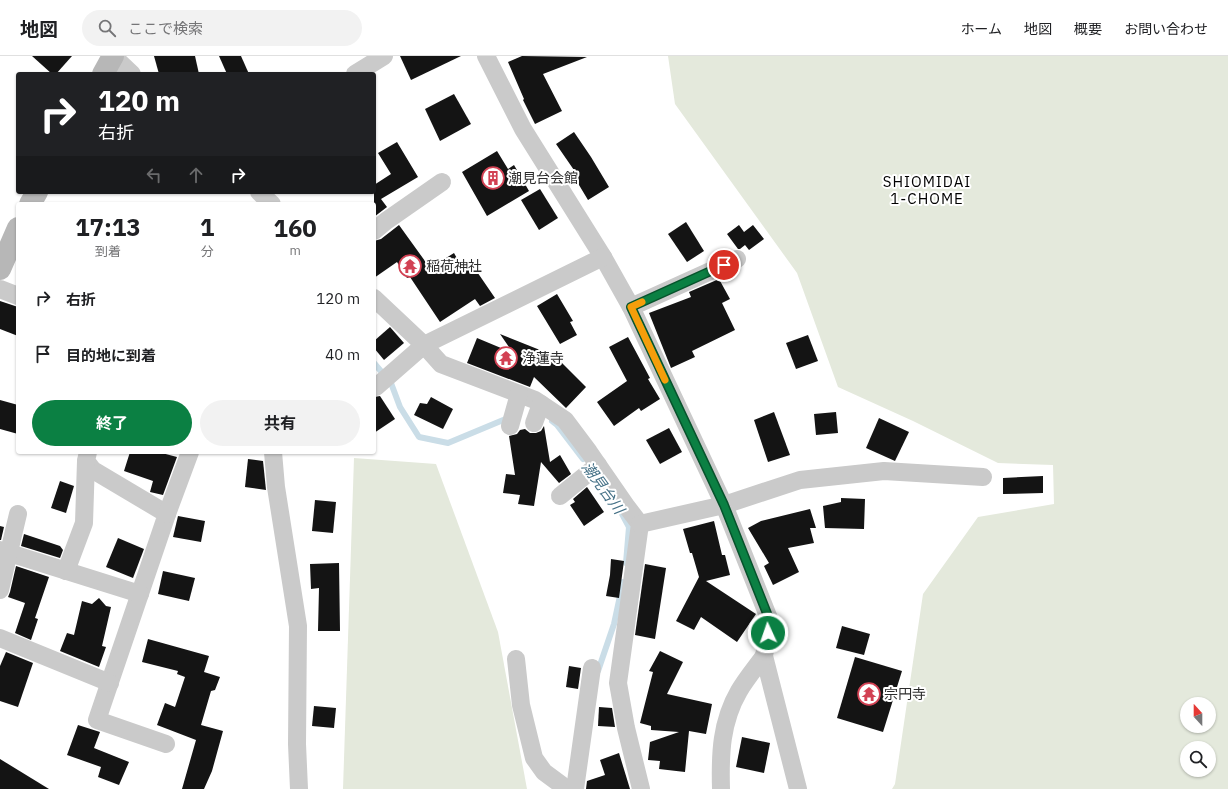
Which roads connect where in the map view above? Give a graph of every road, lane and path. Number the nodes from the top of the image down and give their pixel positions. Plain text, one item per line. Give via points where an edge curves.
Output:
1 (114, 56) edge
2 (384, 56) edge
3 (486, 56) edge
4 (104, 72) edge
5 (130, 72) edge
6 (358, 72) edge
7 (442, 182) dead end
8 (261, 194) edge
9 (270, 202) edge
10 (376, 229) edge
11 (16, 233) edge
12 (602, 256) junction
13 (737, 259) dead end
14 (0, 269) edge
15 (0, 289) edge
16 (16, 295) edge
17 (376, 300) edge
18 (631, 307) junction
19 (424, 345) junction
20 (383, 381) dead end
21 (518, 394) junction
22 (512, 419) dead end
23 (189, 454) edge
24 (272, 454) edge
25 (87, 457) edge
26 (594, 469) junction
27 (983, 477) dead end
28 (560, 496) dead end
29 (724, 505) junction
30 (18, 514) dead end
31 (167, 514) junction
32 (640, 524) junction
33 (4, 552) edge
34 (66, 571) junction
35 (0, 590) edge
36 (140, 594) junction
37 (0, 638) edge
38 (764, 656) junction
39 (516, 659) dead end
40 (592, 668) dead end
41 (110, 683) junction
42 (618, 683) junction
43 (593, 692) junction
44 (166, 744) dead end
45 (299, 789) edge
46 (567, 789) edge
47 (583, 789) edge
48 (641, 789) edge
49 (721, 789) edge
50 (798, 789) edge

1 - 4 street
1 - 5 street
2 - 6 street
3 - 12 street via 523,129
7 - 10 street
8 - 9 street
11 - 14 street
12 - 18 street
12 - 19 street
13 - 18 street
15 - 16 street
17 - 19 street
18 - 29 street
19 - 20 street
19 - 21 street via 441,364
21 - 22 street
21 - 26 street via 535,400 538,412 564,420
23 - 31 street
24 - 45 street via 298,626
25 - 31 street via 93,470
25 - 34 street via 84,523
26 - 28 street
26 - 32 street
27 - 29 street via 884,471 800,480
29 - 32 street
29 - 38 street via 770,621
30 - 33 street
31 - 36 street
32 - 42 street
33 - 34 street
33 - 35 street
34 - 36 street
36 - 41 street
37 - 41 street
38 - 49 street via 739,691 726,721 720,760
38 - 50 street
39 - 46 street via 521,705 534,758 544,772
40 - 43 street
41 - 44 street via 97,720
42 - 43 street
42 - 48 street
43 - 47 street

